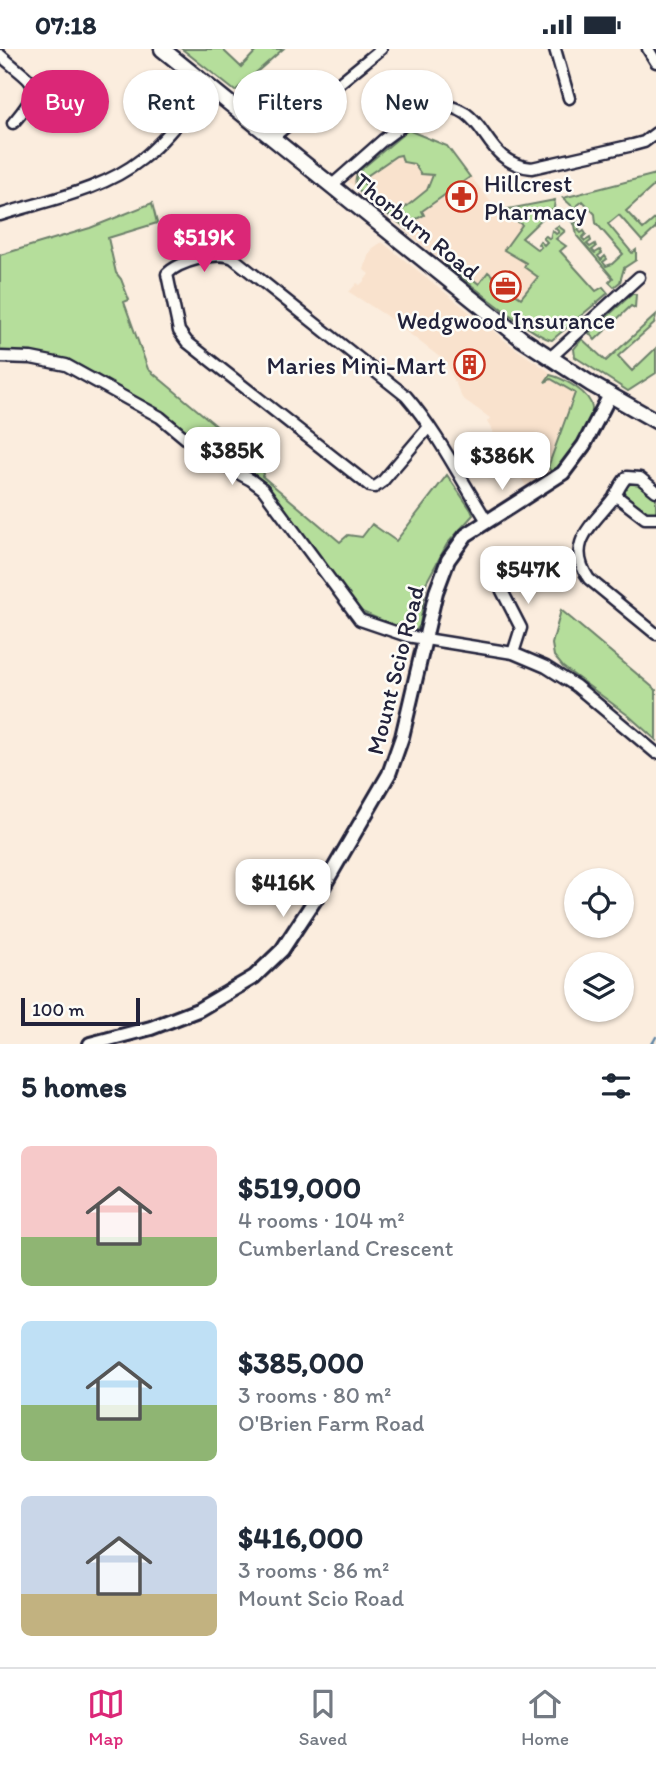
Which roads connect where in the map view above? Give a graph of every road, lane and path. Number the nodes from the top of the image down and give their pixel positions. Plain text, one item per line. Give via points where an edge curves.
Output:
1 (162, 49) edge
2 (381, 49) edge
3 (555, 49) edge
4 (648, 49) edge
5 (0, 55) edge
6 (656, 62) edge
7 (188, 70) edge
8 (219, 95) edge
9 (569, 99) dead end
10 (13, 123) dead end
11 (656, 132) edge
12 (168, 133) edge
13 (272, 138) junction
14 (331, 186) junction
15 (0, 215) edge
16 (639, 277) dead end
17 (0, 357) edge
18 (550, 358) junction
19 (610, 395) junction
20 (656, 421) edge
21 (428, 428) junction
22 (656, 491) edge
23 (615, 495) junction
24 (656, 518) edge
25 (487, 521) junction
26 (490, 561) dead end
27 (656, 634) edge
28 (426, 639) junction
29 (513, 653) junction
30 (656, 753) edge
31 (90, 1044) edge

1 - 7 main road, Thorburn Road
2 - 13 street
3 - 9 street
4 - 6 street
5 - 10 street via 34,89 33,99
8 - 13 main road, Thorburn Road
11 - 14 street via 633,145 521,167 497,153 467,112 430,105
12 - 15 street via 126,170 83,190
13 - 14 main road, Thorburn Road
14 - 18 main road, Thorburn Road
16 - 18 street
17 - 28 street via 66,365 173,425 208,457 263,489 353,614 368,624
18 - 19 main road, Thorburn Road
19 - 20 main road, Thorburn Road
19 - 25 street, Mount Scio Road via 584,445 563,473
21 - 21 street via 382,482 370,486 187,342 180,331 167,274 175,267 228,255 396,387
21 - 25 street
22 - 23 street via 634,476 622,482
23 - 24 street via 645,518
23 - 27 street via 584,533 581,563 590,579
25 - 28 street, Mount Scio Road via 466,535 448,561
26 - 29 street via 520,622
28 - 29 street
28 - 31 street, Mount Scio Road via 389,774 282,950 254,977 198,1010
29 - 30 street via 576,686

